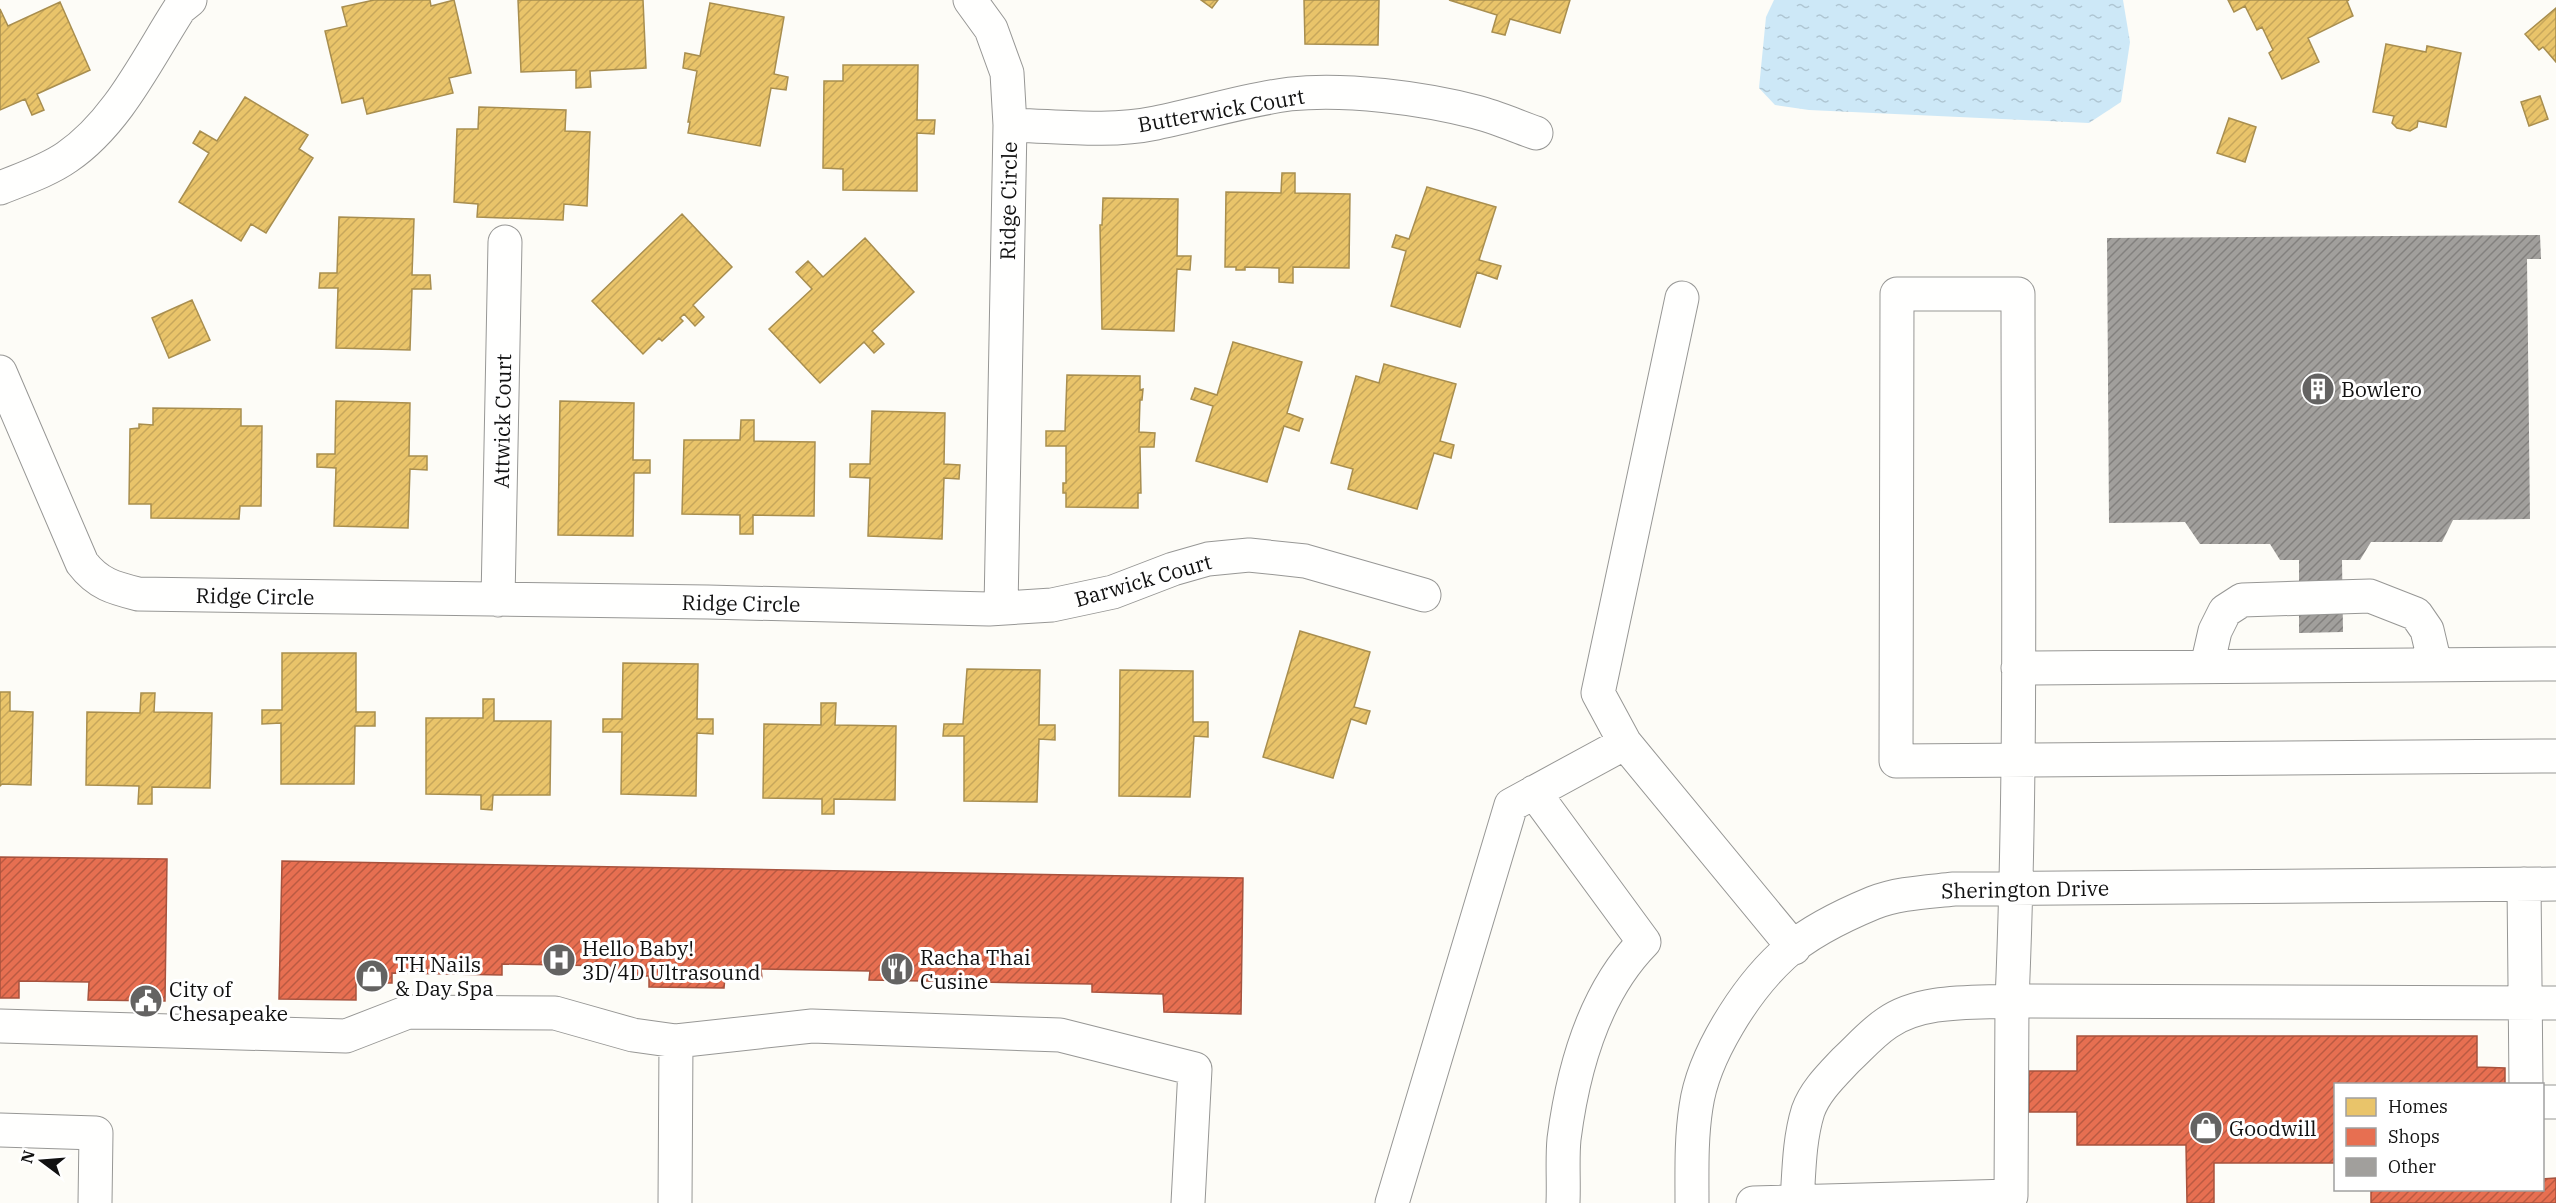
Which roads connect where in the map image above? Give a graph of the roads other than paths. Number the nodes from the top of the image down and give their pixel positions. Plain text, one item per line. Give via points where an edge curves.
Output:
1 (190, 0) edge
2 (969, 0) edge
3 (1010, 125) junction
4 (1536, 133) dead end
5 (0, 189) edge
6 (505, 242) dead end
7 (1682, 298) dead end
8 (0, 372) edge
9 (1425, 595) dead end
10 (498, 600) junction
11 (1001, 608) junction
12 (2435, 664) junction
13 (2556, 664) edge
14 (2207, 666) junction
15 (2018, 668) junction
16 (1625, 743) junction
17 (2556, 756) edge
18 (2017, 761) junction
19 (1534, 792) junction
20 (2524, 884) junction
21 (2556, 884) edge
22 (2017, 888) junction
23 (1794, 948) junction
24 (2012, 1001) junction
25 (2540, 1003) edge
26 (0, 1026) edge
27 (676, 1041) junction
28 (2526, 1083) edge
29 (0, 1130) edge
30 (1797, 1202) edge
31 (95, 1203) edge
32 (675, 1203) edge
33 (1188, 1203) edge
34 (1392, 1203) edge
35 (1563, 1203) edge
36 (1692, 1203) edge
37 (1753, 1203) edge

1 - 5 street via 180,8 124,98 95,132 67,157
2 - 3 street, Ridge Circle via 991,29 1006,73
3 - 4 street, Butterwick Court via 1143,125 1227,105 1292,94 1329,93 1401,98 1476,112
3 - 11 street, Ridge Circle
6 - 10 street, Attwick Court
7 - 16 street via 1598,693
8 - 10 street, Ridge Circle via 82,563 106,586 138,594
9 - 11 street, Barwick Court via 1305,561 1249,555 1208,559 1113,592 1052,605
10 - 11 street, Ridge Circle
12 - 13 street
12 - 14 street
12 - 14 street via 2427,630 2416,614 2370,596 2242,600 2225,611 2215,631
14 - 15 street
15 - 18 street
15 - 18 street via 2018,294 1897,294 1896,761
16 - 19 street
16 - 23 street
17 - 18 street
18 - 22 street
19 - 34 street via 1511,805
19 - 35 street via 1644,942 1631,955 1598,1011 1581,1054 1564,1140
20 - 21 street, Sherington Drive
20 - 22 street, Sherington Drive
20 - 25 street
22 - 23 street, Sherington Drive via 1954,889 1874,902 1827,925
22 - 24 street
23 - 36 street, Sherington Drive via 1783,955 1736,1010 1709,1063 1696,1106
24 - 25 street
24 - 30 street via 1941,1005 1915,1011 1888,1023 1852,1055 1826,1081 1809,1110 1802,1138
24 - 30 street via 2011,1196
25 - 28 street
26 - 27 street via 346,1036 408,1012 555,1013 633,1035
27 - 32 street
27 - 33 street via 812,1026 1060,1035 1195,1069
29 - 31 street via 96,1133
30 - 37 street

